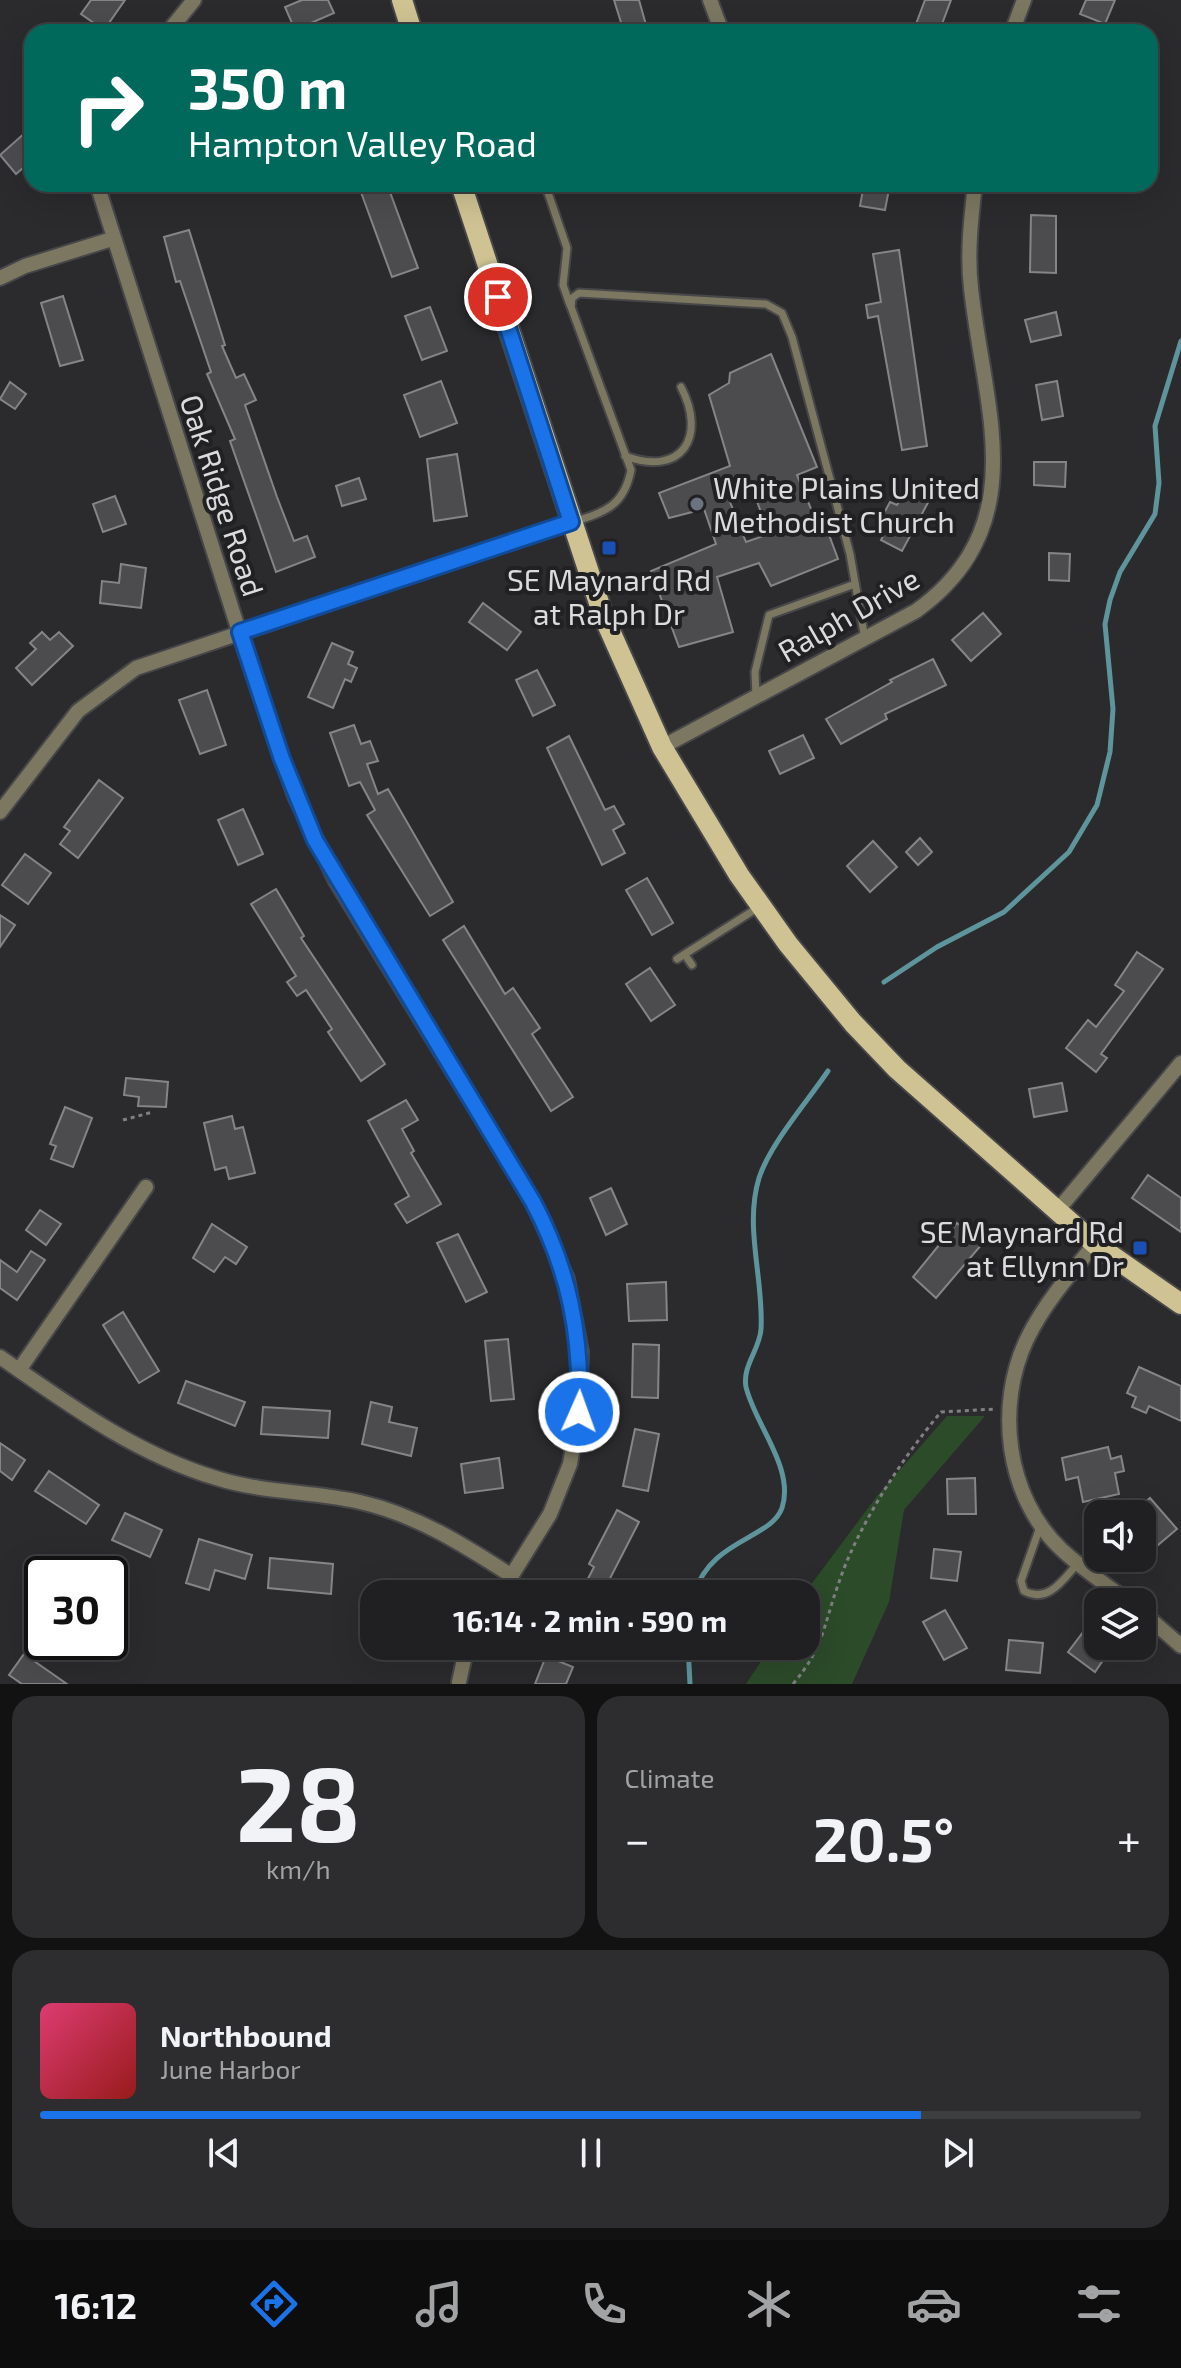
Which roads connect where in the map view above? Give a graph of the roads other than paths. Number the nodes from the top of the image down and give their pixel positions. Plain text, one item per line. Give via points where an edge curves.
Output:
1 (194, 0) edge
2 (402, 0) edge
3 (710, 0) edge
4 (1024, 0) edge
5 (174, 24) edge
6 (410, 24) edge
7 (719, 24) edge
8 (1015, 24) edge
9 (99, 192) edge
10 (464, 192) edge
11 (548, 192) edge
12 (975, 192) edge
13 (112, 239) junction
14 (0, 278) edge
15 (571, 307) junction
16 (681, 387) dead end
17 (625, 456) junction
18 (571, 522) junction
19 (855, 584) junction
20 (240, 632) junction
21 (865, 640) junction
22 (756, 697) junction
23 (662, 747) junction
24 (0, 812) edge
25 (761, 906) junction
26 (692, 965) dead end
27 (1181, 1063) edge
28 (146, 1187) dead end
29 (1057, 1211) junction
30 (1095, 1244) junction
31 (1181, 1304) edge
32 (0, 1357) edge
33 (19, 1370) junction
34 (1041, 1524) junction
35 (1078, 1563) junction
36 (512, 1576) junction
37 (509, 1580) edge
38 (1111, 1588) edge
39 (1156, 1624) edge
40 (1181, 1646) edge
41 (464, 1660) edge
42 (459, 1682) edge

1 - 5 street
2 - 6 main road
3 - 7 street
4 - 8 street
9 - 13 street, Oak Ridge Road
10 - 18 main road
11 - 15 lane via 567,248 563,285
12 - 21 street, Ralph Drive via 970,276 994,442 991,503 975,546 956,575 916,611
13 - 14 street
13 - 20 street, Oak Ridge Road
15 - 17 lane
15 - 19 lane via 579,293 766,304 782,313
16 - 17 lane via 693,415 685,448 653,465
17 - 18 lane via 631,470 619,503
18 - 20 street
18 - 23 main road via 603,615
19 - 21 lane
19 - 22 lane via 769,615 755,672
20 - 24 street via 136,668 97,694 67,723
20 - 36 street, Oak Ridge Road via 315,840 533,1202 567,1279 581,1352 575,1438 560,1492
21 - 22 street, Ralph Drive
22 - 23 street, Ralph Drive
23 - 25 main road
25 - 26 lane via 681,957
25 - 29 main road via 875,1046
27 - 29 street
28 - 33 street
29 - 30 main road
30 - 31 main road
30 - 34 street via 1026,1341 1009,1409 1015,1470
32 - 33 street
33 - 36 street via 119,1436 174,1464 242,1485 359,1502 408,1517
34 - 35 street
34 - 35 lane via 1021,1581 1024,1591 1034,1597 1046,1595
35 - 38 street
36 - 37 street, Oak Ridge Road
39 - 40 street
41 - 42 street

